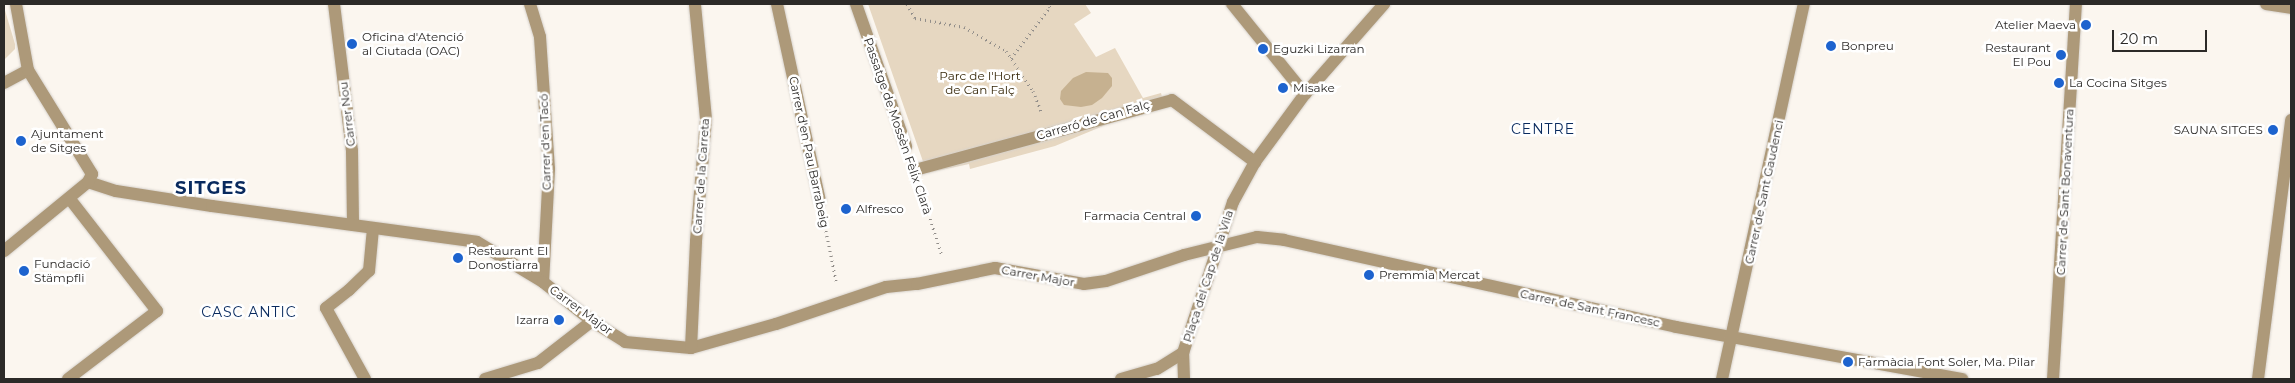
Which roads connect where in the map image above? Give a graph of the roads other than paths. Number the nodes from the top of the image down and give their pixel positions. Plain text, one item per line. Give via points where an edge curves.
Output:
1 (16, 4) edge
2 (334, 4) edge
3 (530, 4) edge
4 (695, 4) edge
5 (777, 4) edge
6 (856, 4) edge
7 (1232, 4) edge
8 (1384, 4) edge
9 (1804, 4) edge
10 (2076, 4) edge
11 (2266, 4) edge
12 (2291, 8) edge
13 (28, 70) junction
14 (4, 83) edge
15 (1305, 94) junction
16 (2291, 120) edge
17 (2290, 141) edge
18 (906, 146) dead end
19 (1255, 162) junction
20 (915, 170) road end
21 (88, 182) junction
22 (69, 198) junction
23 (820, 201) road end
24 (353, 226) junction
25 (373, 229) junction
26 (1220, 245) junction
27 (4, 251) edge
28 (543, 282) junction
29 (592, 320) junction
30 (1733, 336) junction
31 (691, 348) junction
32 (1183, 353) junction
33 (68, 379) edge
34 (365, 379) edge
35 (485, 379) edge
36 (1121, 379) edge
37 (1184, 379) edge
38 (1722, 379) edge
39 (1962, 379) edge
40 (2054, 379) edge
41 (2258, 379) edge

1 - 13 street
2 - 24 street, Carrer Nou via 352,151
3 - 28 street, Carrer d'en Tacó via 540,37 549,169
4 - 31 street, Carrer de la Carreta via 706,120
5 - 23 street, Carrer d'en Pau Barrabeig
6 - 18 street, Passatge de Mossèn Fèlix Clarà
7 - 15 street
8 - 15 street, Plaça del Cap de la Vila
9 - 30 street, Carrer de Sant Gaudenci
10 - 40 street, Carrer de Sant Bonaventura
11 - 12 street
13 - 14 street
13 - 21 street via 92,174
15 - 19 street, Plaça del Cap de la Vila
16 - 17 street
17 - 41 street
19 - 20 street, Carreró de Can Falç via 1172,100
19 - 26 street, Plaça del Cap de la Vila via 1233,202
21 - 22 street
21 - 24 street, Carrer Major via 116,191
22 - 27 street
22 - 33 street via 157,311
24 - 25 street, Carrer Major
25 - 28 street, Carrer Major via 477,242
25 - 34 street via 369,271 326,308
26 - 30 street, Carrer de Sant Francesc via 1257,237 1284,240 1676,327
26 - 31 street, Carrer Major via 1106,281 1084,284 995,268 886,288
26 - 32 street, Plaça del Cap de la Vila
28 - 29 street, Carrer Major
29 - 31 street, Carrer Major via 625,342
29 - 35 street via 538,363
30 - 38 street, Carrer de Sant Gaudenci
30 - 39 street, Carrer de Sant Francesc
32 - 36 street via 1157,369
32 - 37 street, Plaça del Cap de la Vila

